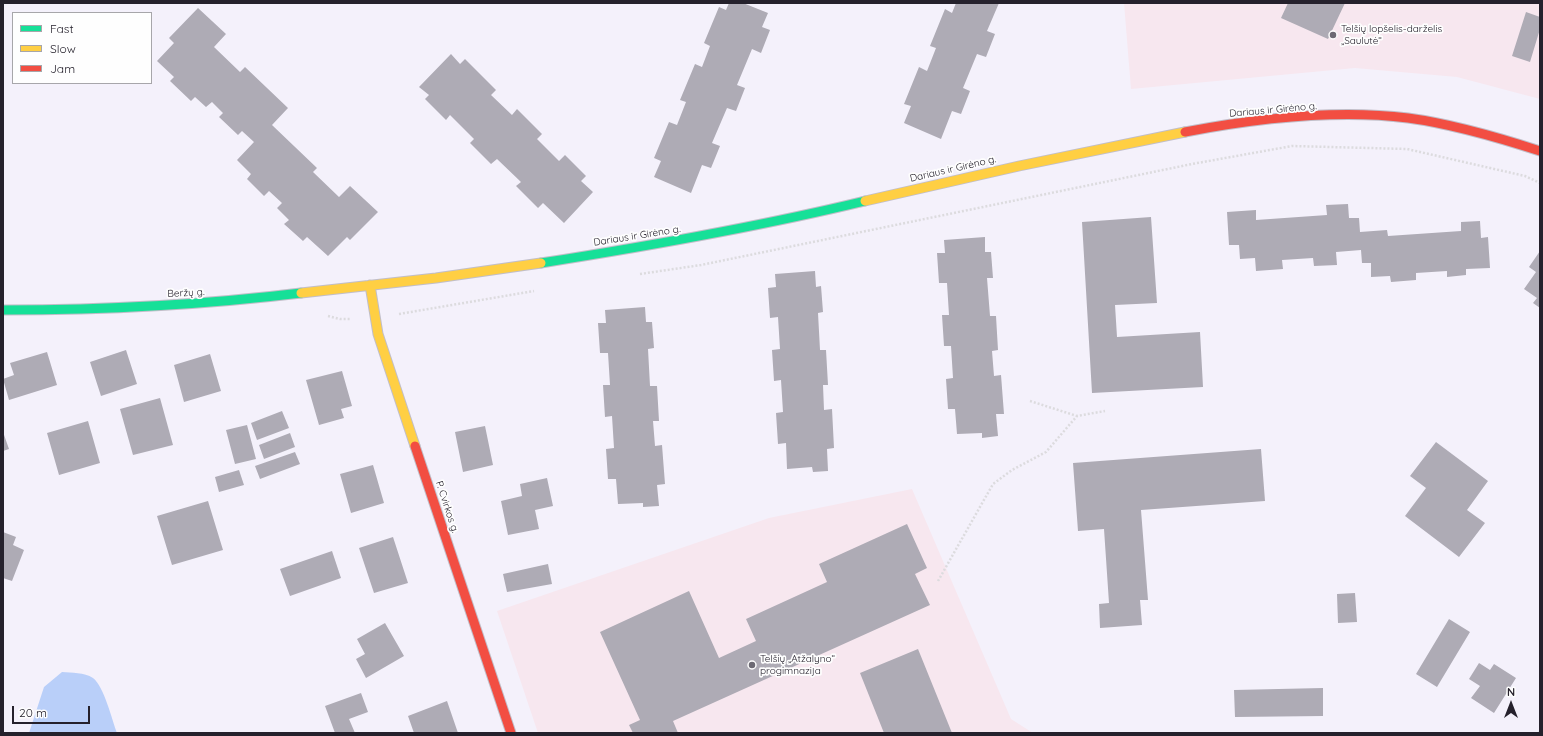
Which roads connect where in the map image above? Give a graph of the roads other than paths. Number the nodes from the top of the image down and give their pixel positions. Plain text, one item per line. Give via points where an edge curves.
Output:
1 (1540, 151) edge
2 (370, 285) junction
3 (3, 310) edge
4 (511, 733) edge

1 - 2 street, Dariaus ir Girėno g. via 1473,129 1389,116 1336,115 1252,122 1150,138 788,220 667,243 407,282
2 - 3 street, Beržų g. via 202,304
2 - 4 street, P. Cvirkos g. via 378,334

